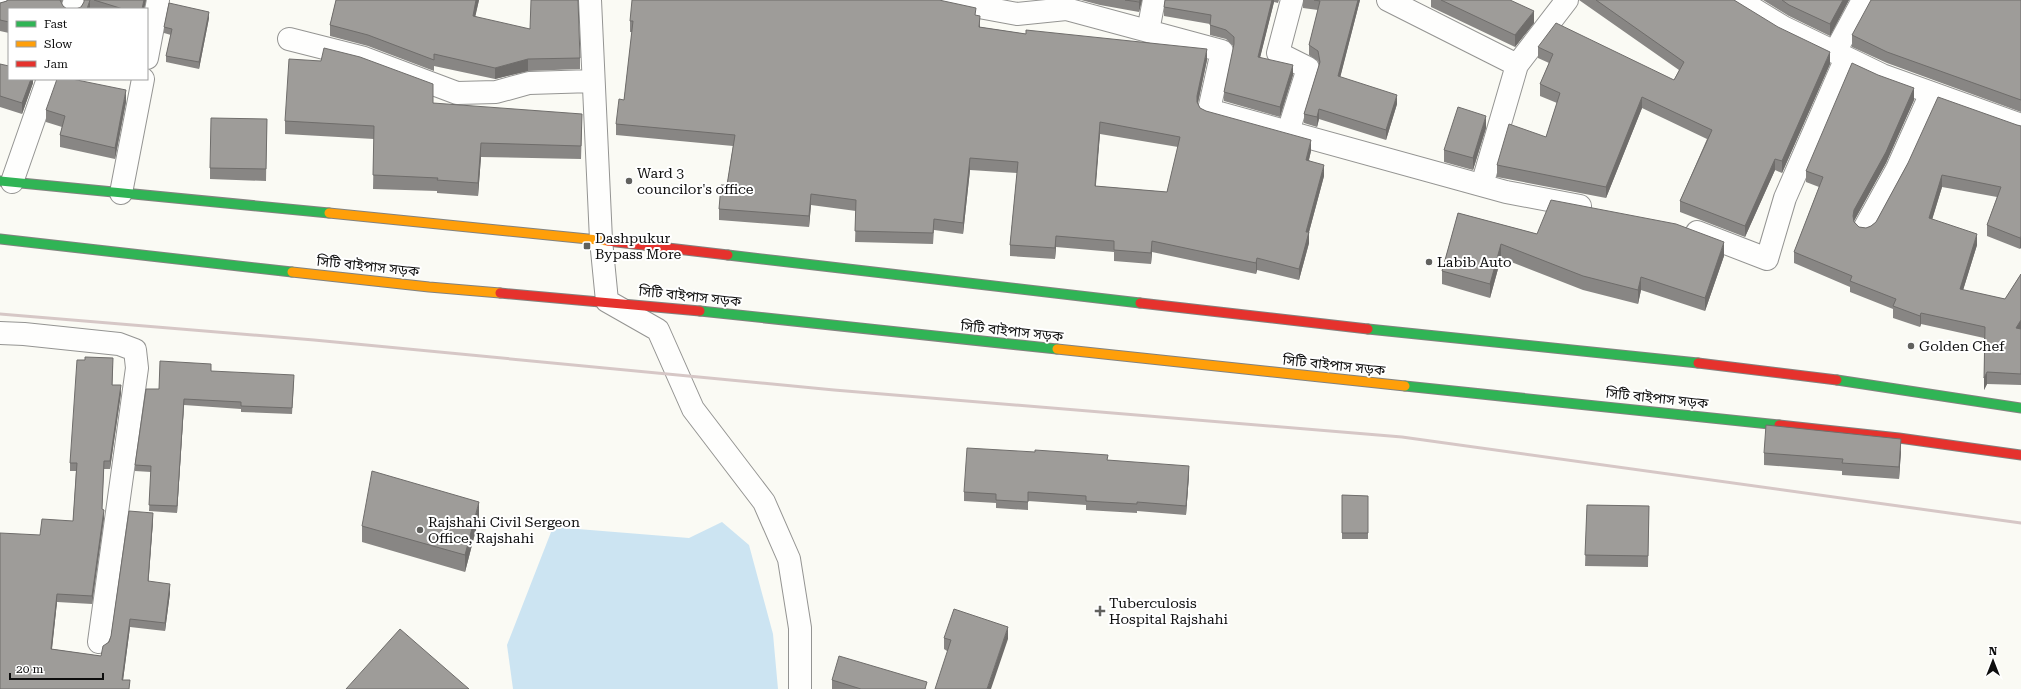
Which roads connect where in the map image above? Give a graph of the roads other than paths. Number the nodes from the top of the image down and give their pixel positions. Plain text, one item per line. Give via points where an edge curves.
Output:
1 (158, 0) edge
2 (590, 0) edge
3 (941, 0) edge
4 (1154, 0) edge
5 (1292, 0) edge
6 (1388, 0) edge
7 (1566, 0) edge
8 (1739, 0) edge
9 (1863, 0) edge
10 (1148, 31) junction
11 (289, 39) dead end
12 (148, 53) edge
13 (1841, 55) junction
14 (1517, 65) junction
15 (48, 80) edge
16 (143, 80) edge
17 (593, 81) junction
18 (1931, 93) junction
19 (2021, 125) edge
20 (1288, 132) junction
21 (6, 181) edge
22 (1482, 186) junction
23 (121, 193) junction
24 (1601, 210) edge
25 (1679, 225) edge
26 (1865, 227) edge
27 (0, 239) edge
28 (601, 240) junction
29 (607, 301) junction
30 (0, 334) edge
31 (2021, 408) edge
32 (2021, 455) edge
33 (99, 642) dead end
34 (800, 689) edge

1 - 12 street
2 - 17 street
3 - 10 street via 1017,14 1066,9
4 - 10 street
5 - 20 street via 1278,53 1308,68
6 - 14 street
7 - 14 street
8 - 13 street via 1783,27
9 - 13 street
10 - 20 street via 1222,51 1208,110
11 - 17 street via 364,58 457,93 496,92 528,83
13 - 18 street via 1882,75
13 - 25 street via 1785,198 1767,259
14 - 22 street
15 - 21 street
16 - 23 street
17 - 28 street
18 - 19 street
18 - 26 street via 1897,168
20 - 22 street
21 - 23 main road
22 - 24 street
23 - 28 main road
27 - 29 main road, সিটি বাইপাস সড়ক via 430,287
28 - 29 street
28 - 31 main road via 1276,319 1800,374
29 - 32 main road, সিটি বাইপাস সড়ক via 1899,438
29 - 34 street via 658,330 693,409 764,502 789,559 800,628
30 - 33 street via 24,334 119,344 135,350 137,368

